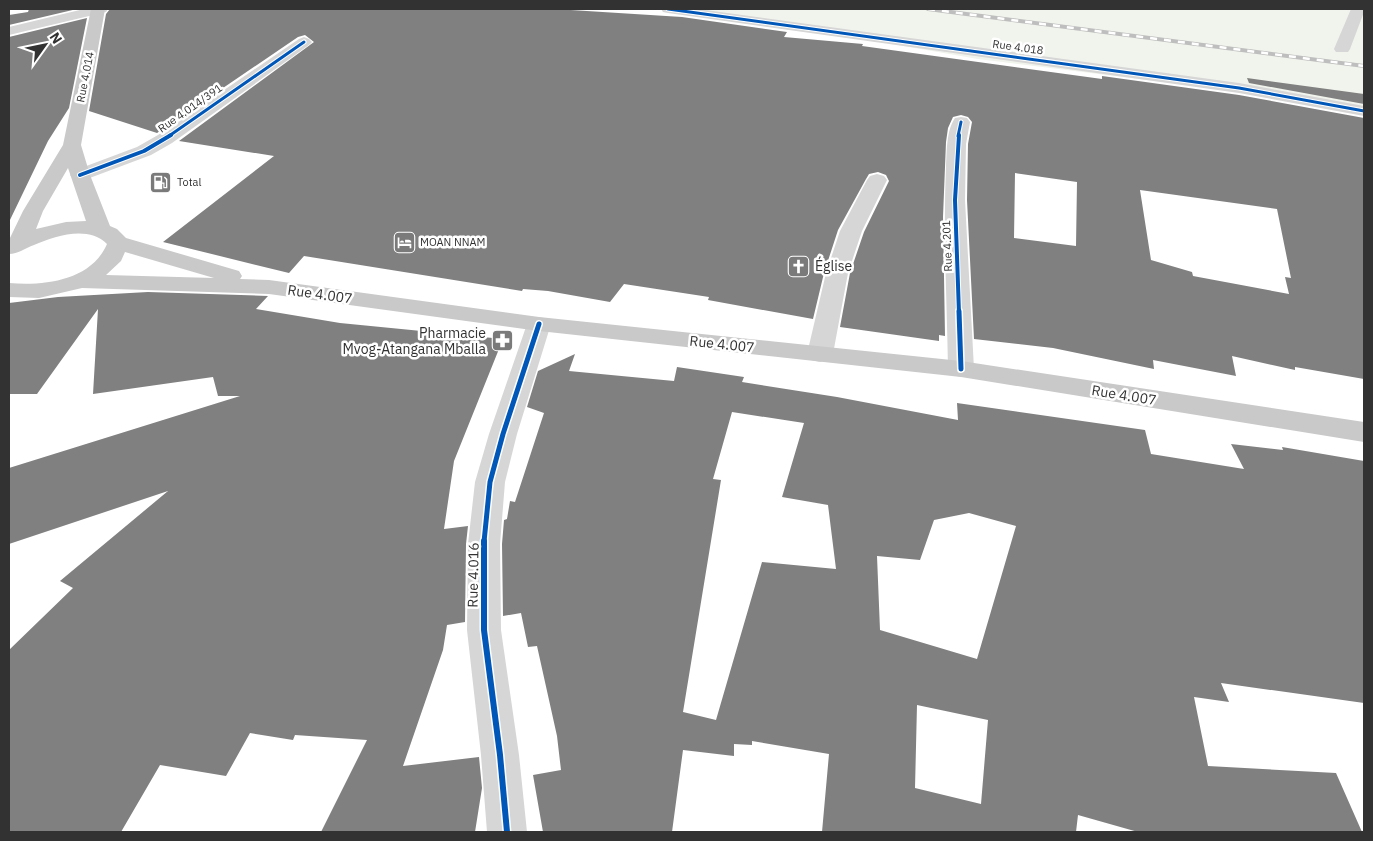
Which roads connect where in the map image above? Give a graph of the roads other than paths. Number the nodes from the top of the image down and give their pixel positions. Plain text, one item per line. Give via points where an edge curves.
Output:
1 (99, 9) edge
2 (668, 9) edge
3 (1358, 9) edge
4 (9, 31) edge
5 (304, 42) dead end
6 (1342, 49) dead end
7 (1364, 111) edge
8 (961, 122) dead end
9 (72, 145) junction
10 (80, 175) junction
11 (877, 180) dead end
12 (100, 229) junction
13 (118, 243) junction
14 (14, 246) edge
15 (77, 281) junction
16 (269, 287) junction
17 (9, 290) edge
18 (540, 324) junction
19 (820, 354) junction
20 (961, 369) junction
21 (1364, 432) edge
22 (507, 832) edge

1 - 4 street
1 - 9 main road, Rue 4.014
2 - 7 street, Rue 4.018 via 1239,88
3 - 6 street
5 - 10 street, Rue 4.014/391 via 165,139 144,151
8 - 20 street, Rue 4.201 via 955,200
9 - 10 main road
9 - 14 main road
10 - 12 main road
11 - 19 street via 851,231 837,273
12 - 13 main road via 113,235
12 - 14 main road via 62,229 40,234
13 - 15 main road via 116,253 108,263
13 - 16 main road
15 - 16 main road, Rue 4.007
15 - 17 main road via 36,292
16 - 18 main road, Rue 4.007
18 - 19 main road, Rue 4.007
18 - 22 street, Rue 4.016 via 490,482 484,544 484,630
19 - 20 main road, Rue 4.007
20 - 21 main road, Rue 4.007

